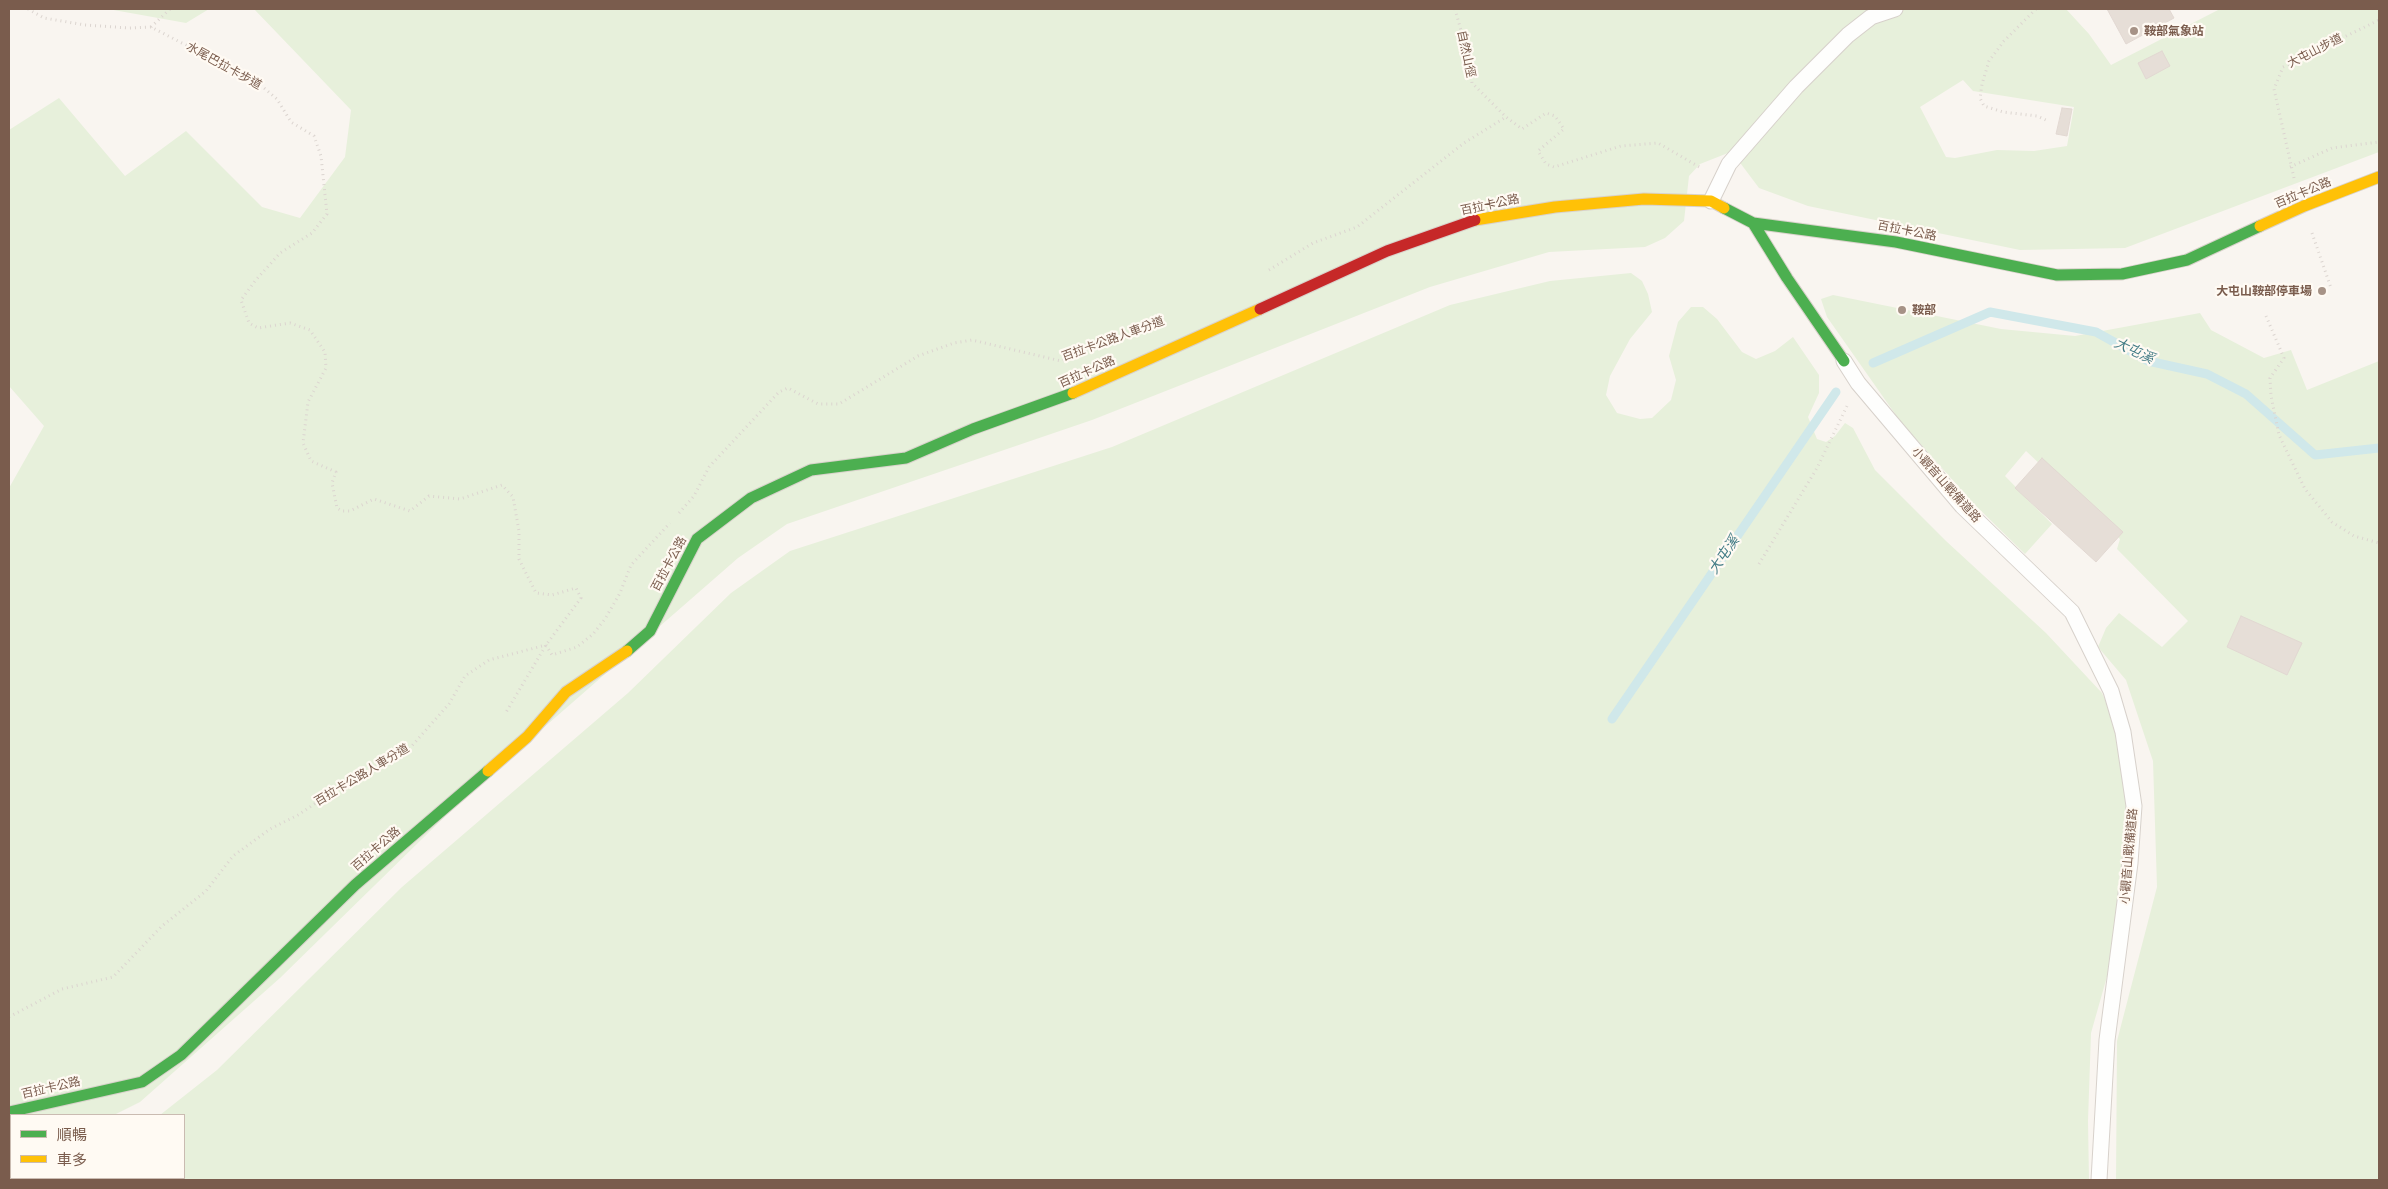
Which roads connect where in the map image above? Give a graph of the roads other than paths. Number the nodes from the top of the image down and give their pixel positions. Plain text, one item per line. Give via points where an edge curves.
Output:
1 (1895, 9) edge
2 (2379, 177) edge
3 (1711, 201) junction
4 (1753, 223) junction
5 (1844, 361) joint
6 (9, 1112) edge
7 (2099, 1180) edge

1 - 3 lane via 1871,17 1848,35 1796,87 1729,164
2 - 4 main road, 百拉卡公路 via 2304,206 2186,260 2122,274 2057,275 1896,242
3 - 4 main road, 百拉卡公路
3 - 6 main road, 百拉卡公路 via 1644,199 1575,205 1474,220 1387,251 1062,398 973,428 906,458 811,470 750,498 697,539 650,631 624,654 566,692 527,737 354,885 181,1055 142,1082
4 - 5 main road
5 - 7 lane, 小觀音山戰備道路 via 1858,383 1962,506 2072,612 2111,691 2123,732 2134,806 2130,863 2107,1040

